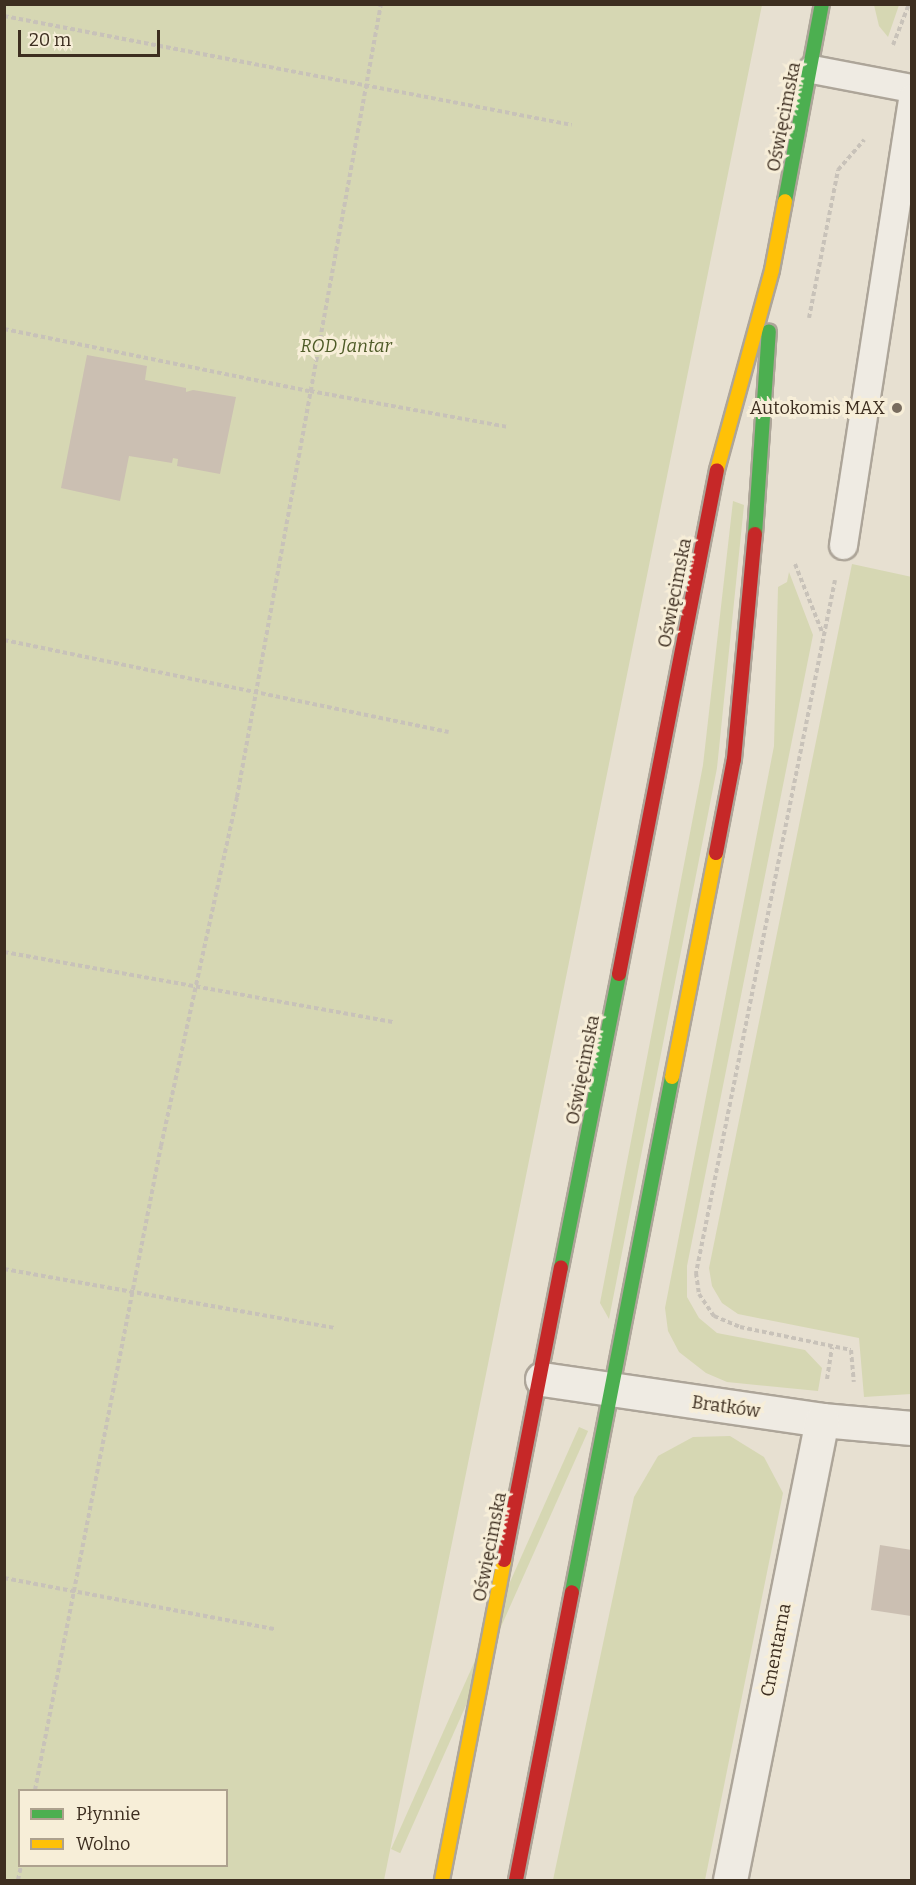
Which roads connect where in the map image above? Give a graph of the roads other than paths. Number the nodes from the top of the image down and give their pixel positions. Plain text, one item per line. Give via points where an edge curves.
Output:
1 (822, 5) edge
2 (812, 69) junction
3 (912, 88) edge
4 (912, 97) edge
5 (772, 270) junction
6 (843, 545) road end
7 (542, 1379) junction
8 (614, 1392) junction
9 (822, 1420) junction
10 (912, 1428) edge
11 (442, 1881) edge
12 (516, 1881) edge
13 (730, 1881) edge

1 - 2 main road, Oświęcimska
2 - 3 lane
2 - 5 main road, Oświęcimska
4 - 6 lane
5 - 7 main road, Oświęcimska via 718,464
5 - 8 main road, Oświęcimska via 761,471 734,759
7 - 8 street, Bratków
7 - 11 main road, Oświęcimska
8 - 9 street, Bratków
8 - 12 main road, Oświęcimska
9 - 10 street, Bratków
9 - 13 street, Cmentarna

